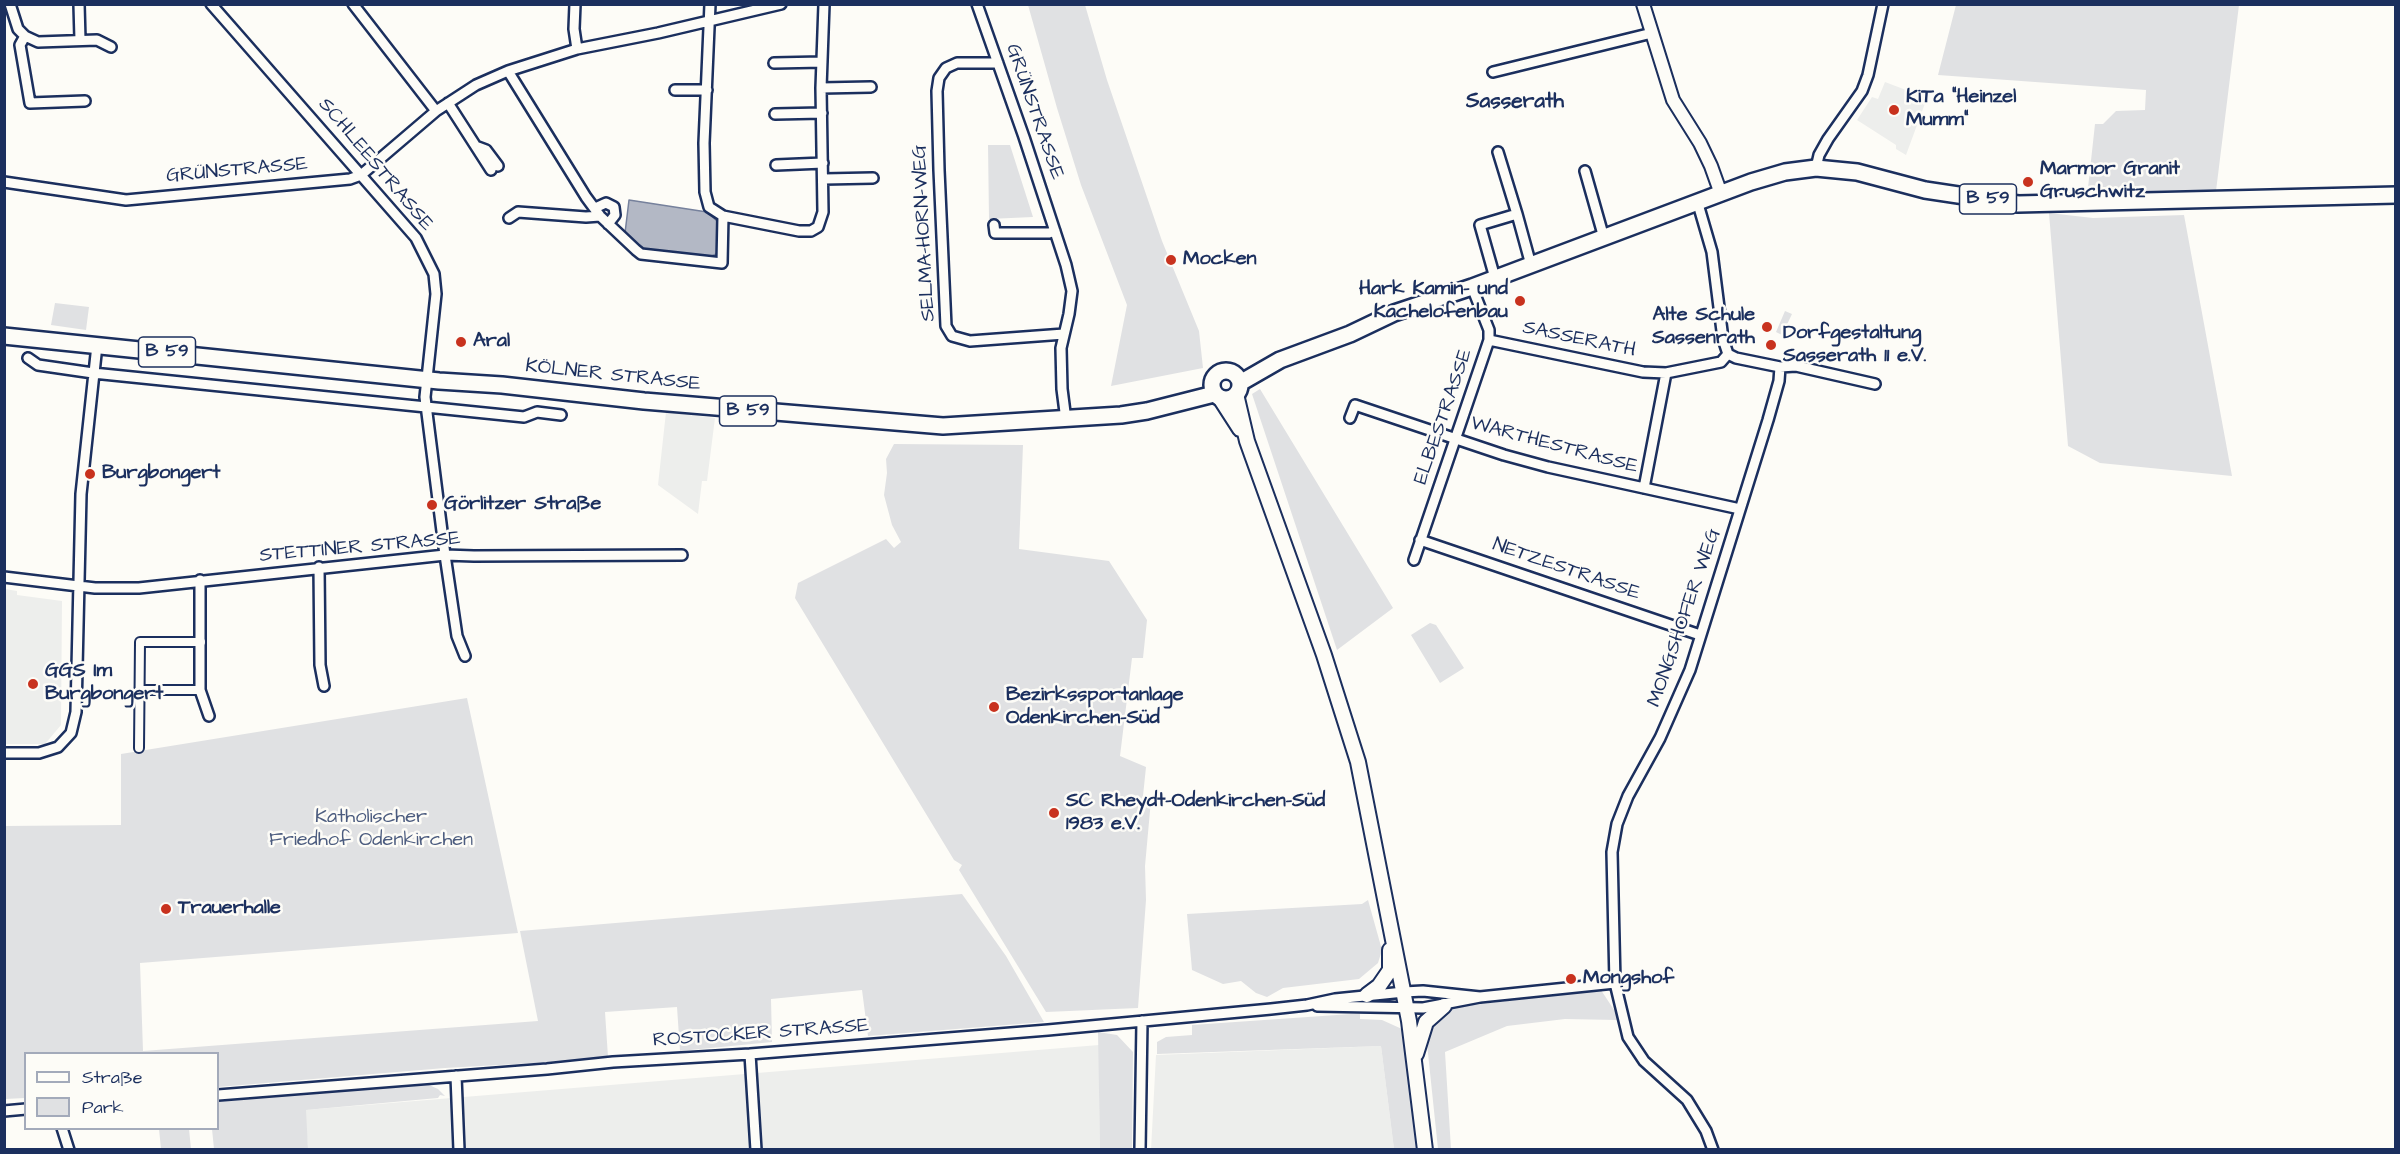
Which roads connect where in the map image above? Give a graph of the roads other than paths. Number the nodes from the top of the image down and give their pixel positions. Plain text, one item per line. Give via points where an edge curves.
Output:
1 (10, 4) edge
2 (79, 4) edge
3 (211, 4) edge
4 (352, 4) edge
5 (575, 4) edge
6 (710, 4) edge
7 (781, 4) edge
8 (824, 4) edge
9 (977, 4) edge
10 (1643, 4) edge
11 (1883, 4) edge
12 (710, 21) junction
13 (1652, 33) junction
14 (25, 36) junction
15 (80, 40) junction
16 (111, 47) dead end
17 (577, 49) junction
18 (822, 62) junction
19 (774, 63) dead end
20 (998, 63) junction
21 (508, 70) junction
22 (1493, 72) dead end
23 (871, 87) dead end
24 (821, 88) junction
25 (675, 90) dead end
26 (707, 90) junction
27 (85, 101) dead end
28 (448, 103) junction
29 (436, 111) junction
30 (822, 113) junction
31 (775, 114) dead end
32 (1498, 152) dead end
33 (823, 163) junction
34 (776, 165) dead end
35 (494, 168) dead end
36 (1816, 168) junction
37 (1585, 171) dead end
38 (361, 175) junction
39 (873, 178) dead end
40 (824, 179) junction
41 (4, 182) edge
42 (1721, 194) junction
43 (2396, 195) edge
44 (1698, 204) junction
45 (597, 212) junction
46 (1516, 214) junction
47 (723, 216) junction
48 (509, 218) dead end
49 (608, 224) junction
50 (994, 225) dead end
51 (1055, 231) junction
52 (1604, 238) junction
53 (1532, 265) junction
54 (1495, 278) junction
55 (1472, 287) junction
56 (1064, 334) junction
57 (4, 336) edge
58 (1490, 340) junction
59 (97, 345) junction
60 (1728, 354) junction
61 (28, 358) dead end
62 (1780, 367) junction
63 (93, 373) junction
64 (1666, 373) junction
65 (426, 380) junction
66 (1236, 383) junction
67 (1875, 384) dead end
68 (1215, 391) junction
69 (426, 407) junction
70 (561, 415) dead end
71 (1350, 418) dead end
72 (1066, 420) junction
73 (1454, 438) junction
74 (1247, 441) junction
75 (1644, 488) junction
76 (1740, 509) junction
77 (1420, 540) junction
78 (445, 555) junction
79 (682, 555) dead end
80 (1414, 560) dead end
81 (320, 567) junction
82 (4, 577) edge
83 (200, 580) junction
84 (78, 586) junction
85 (1700, 635) junction
86 (201, 642) junction
87 (465, 656) dead end
88 (324, 686) dead end
89 (140, 690) junction
90 (200, 690) junction
91 (209, 716) dead end
92 (140, 748) dead end
93 (4, 753) edge
94 (1383, 882) junction
95 (1615, 983) junction
96 (1404, 992) junction
97 (1367, 995) junction
98 (1480, 997) junction
99 (1307, 1005) junction
100 (1444, 1006) junction
101 (1407, 1010) junction
102 (1142, 1021) junction
103 (750, 1054) junction
104 (1414, 1059) junction
105 (456, 1076) junction
106 (219, 1095) edge
107 (24, 1109) edge
108 (4, 1111) edge
109 (63, 1130) edge
110 (69, 1149) edge
111 (459, 1149) edge
112 (756, 1149) edge
113 (1140, 1149) edge
114 (1425, 1149) edge
115 (1713, 1149) edge

1 - 14 street via 18,29
2 - 15 street
3 - 38 street, SCHLEESTRASSE
4 - 29 street
5 - 17 street
6 - 12 street
7 - 12 street, GRÜNSTRASSE
8 - 18 street
9 - 20 street, GRÜNSTRASSE
10 - 13 street
11 - 36 street via 1862,91 1819,155
12 - 17 street, GRÜNSTRASSE
12 - 26 street
13 - 22 street
13 - 42 street via 1673,100 1700,143
14 - 15 street via 38,42
14 - 27 street via 20,45 30,103
15 - 16 street via 97,40
17 - 21 street, GRÜNSTRASSE
18 - 19 street
18 - 24 street
20 - 51 street, GRÜNSTRASSE
20 - 56 street, SELMA-HORN-WEG via 957,63 946,68 939,78 938,158 946,326 952,336 970,341
21 - 28 street, GRÜNSTRASSE
21 - 45 street
23 - 24 street
24 - 30 street
25 - 26 street
26 - 47 street via 705,192 709,207
28 - 29 street, GRÜNSTRASSE
28 - 35 street via 479,152
29 - 38 street, GRÜNSTRASSE
30 - 31 street
30 - 33 street
32 - 46 street
33 - 34 street
33 - 40 street
36 - 42 main road, KÖLNER STRASSE / B 59 via 1785,172
36 - 43 main road, KÖLNER STRASSE / B 59 via 1857,172 1925,190 2018,204
37 - 52 street
38 - 41 street, GRÜNSTRASSE via 126,200
38 - 65 street, SCHLEESTRASSE via 416,238 434,274 436,294
39 - 40 street
40 - 47 street via 821,221 811,231
42 - 44 main road, KÖLNER STRASSE / B 59
44 - 52 main road, KÖLNER STRASSE / B 59
44 - 60 street via 1712,252
45 - 48 street via 586,217 518,212
45 - 49 street
45 - 49 street via 606,203 614,207 615,215
46 - 53 street
46 - 54 street via 1480,225
47 - 49 street via 722,263 641,254
50 - 51 street via 994,233
51 - 56 street, GRÜNSTRASSE via 1072,291
52 - 53 main road, KÖLNER STRASSE / B 59
53 - 54 main road, KÖLNER STRASSE / B 59
54 - 55 main road, KÖLNER STRASSE / B 59
55 - 58 street, ELBESTRASSE
55 - 66 main road, KÖLNER STRASSE / B 59 via 1394,313 1280,360 1245,367
56 - 72 street, GRÜNSTRASSE via 1061,348
57 - 59 main road, KÖLNER STRASSE / B 59
58 - 64 street, SASSERATH via 1622,368
58 - 73 street, ELBESTRASSE
59 - 63 street
59 - 65 main road, KÖLNER STRASSE / B 59
60 - 62 street
60 - 64 street, SASSERATH via 1721,362
61 - 63 street via 38,365
62 - 67 street via 1796,366
62 - 76 street, MONGSHOFER WEG
63 - 69 street
63 - 84 street via 81,494
64 - 75 street, WARTHESTRASSE
65 - 69 street
65 - 72 main road, KÖLNER STRASSE / B 59 via 943,426
66 - 68 main road, KÖLNER STRASSE / B 59 via 1229,399
66 - 68 main road, KÖLNER STRASSE / B 59 via 1220,372
66 - 74 main road
68 - 72 main road, KÖLNER STRASSE / B 59 via 1147,411
68 - 74 main road
69 - 70 street via 524,417 537,411
69 - 78 street
71 - 73 street, WARTHESTRASSE via 1355,405
73 - 75 street, WARTHESTRASSE via 1548,467
73 - 77 street, ELBESTRASSE
74 - 94 main road via 1358,762
75 - 76 street, WARTHESTRASSE
76 - 85 street, MONGSHOFER WEG
77 - 80 street, ELBESTRASSE
77 - 85 street, NETZESTRASSE
78 - 79 street, STETTINER STRASSE
78 - 81 street, STETTINER STRASSE
78 - 87 street via 457,636
81 - 83 street, STETTINER STRASSE
81 - 88 street via 320,665
82 - 84 street
83 - 84 street, STETTINER STRASSE via 139,588
83 - 86 street
84 - 93 street via 76,712 71,733 58,747 39,753
85 - 95 street, MONGSHOFER WEG via 1679,699 1617,824 1612,852
86 - 89 street via 140,642
86 - 90 street
89 - 90 street
89 - 92 street
90 - 91 street
94 - 96 main road
94 - 97 main road via 1390,970
95 - 98 street
95 - 115 street via 1628,1037 1644,1061 1687,1100
96 - 97 street, ROSTOCKER STRASSE
96 - 98 street, ROSTOCKER STRASSE
96 - 101 main road
97 - 99 street, ROSTOCKER STRASSE
98 - 100 street, ROSTOCKER STRASSE
99 - 101 street, ROSTOCKER STRASSE
99 - 102 street, ROSTOCKER STRASSE
100 - 101 street, ROSTOCKER STRASSE
100 - 104 main road via 1426,1022
101 - 104 main road
102 - 103 street, ROSTOCKER STRASSE
102 - 113 street
103 - 105 street, ROSTOCKER STRASSE
103 - 112 street
104 - 114 main road
105 - 106 street, ROSTOCKER STRASSE
105 - 111 street
107 - 108 street
109 - 110 street

